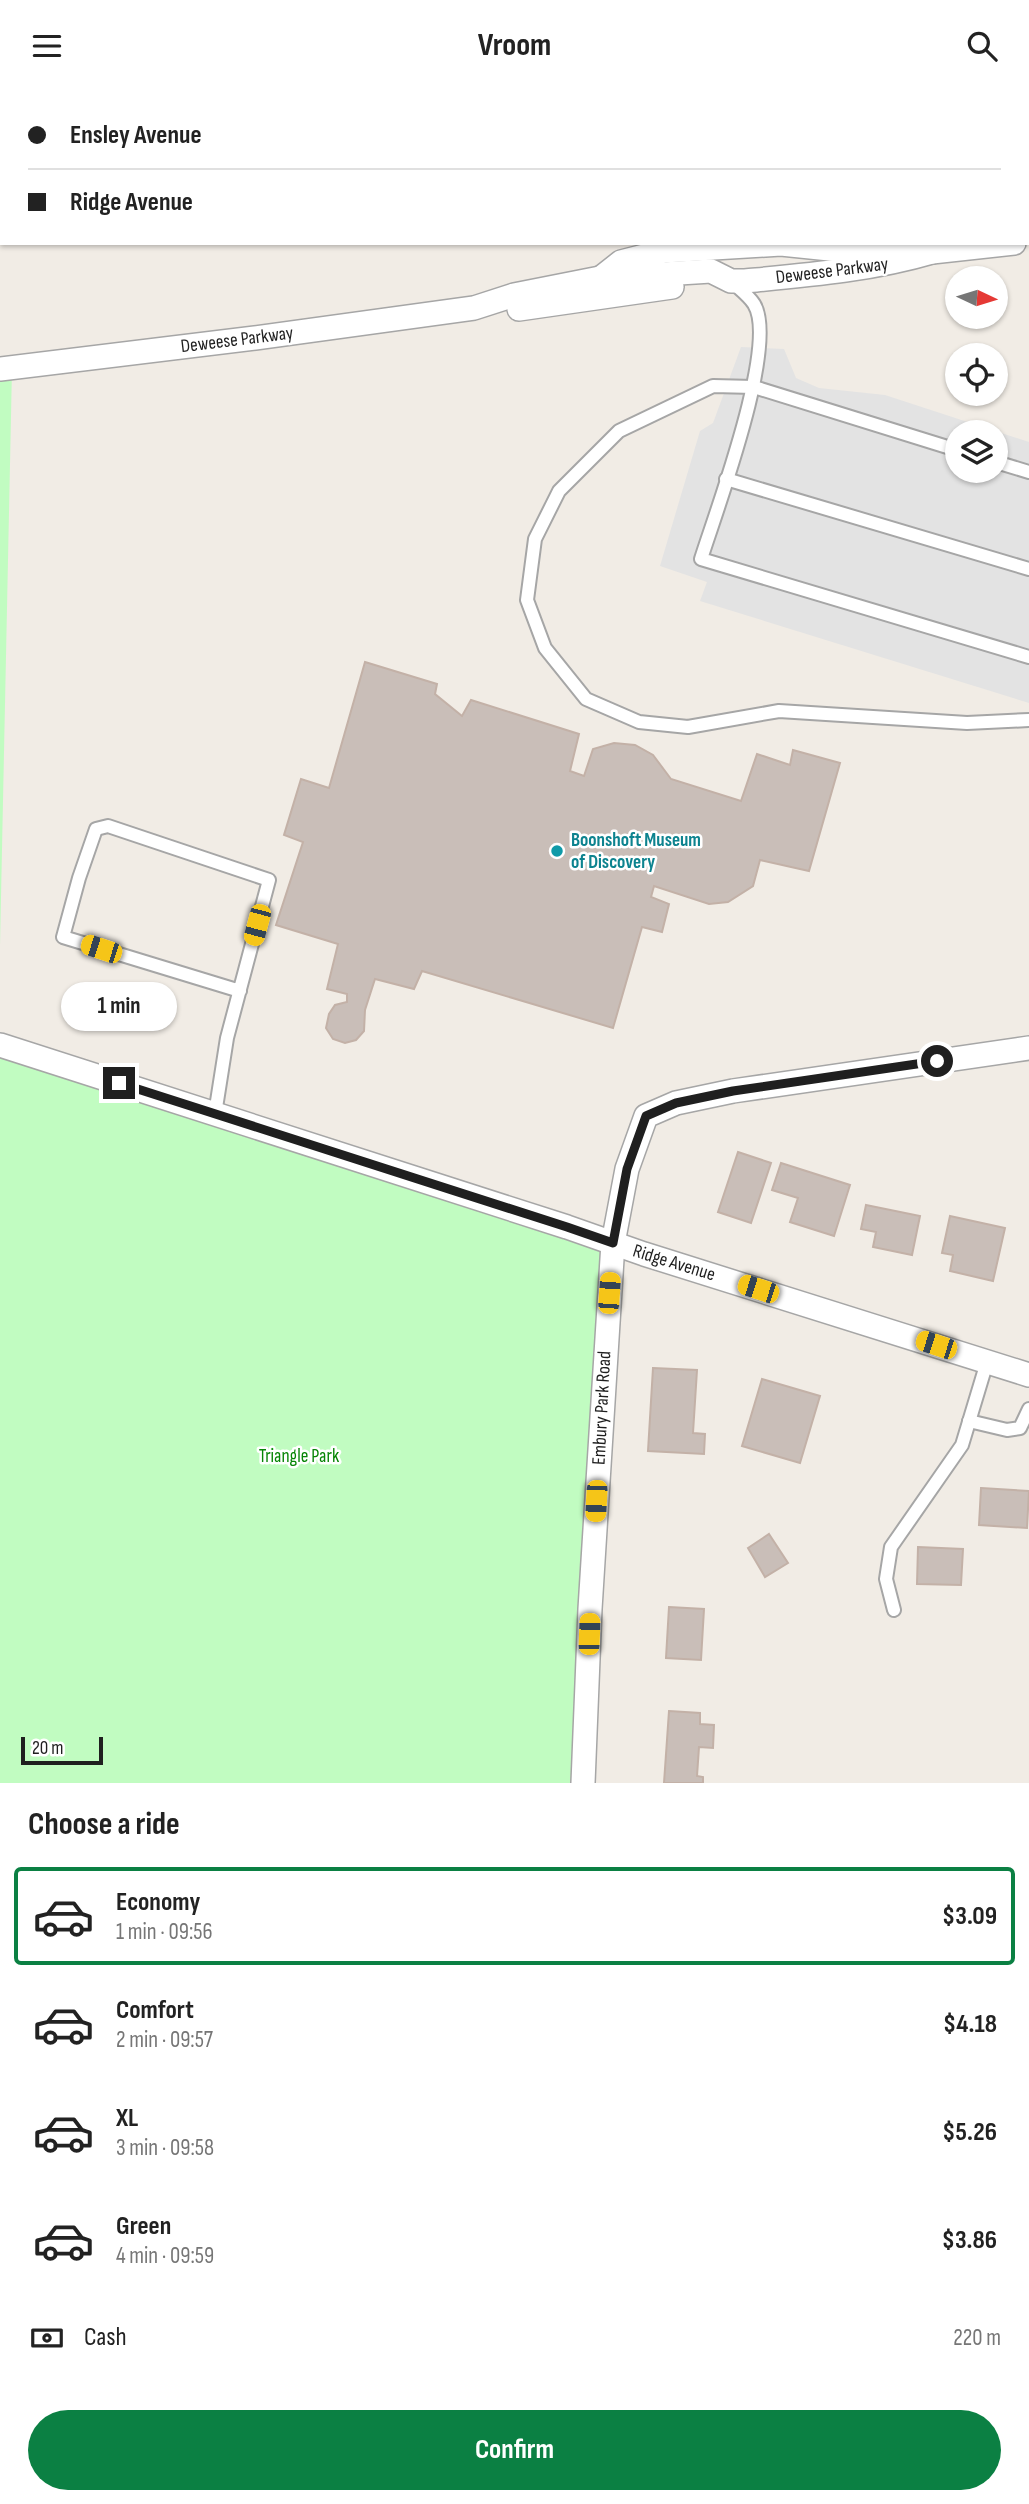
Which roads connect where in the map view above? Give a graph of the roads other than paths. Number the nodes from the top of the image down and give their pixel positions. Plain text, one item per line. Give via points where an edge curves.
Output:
1 (764, 245) edge
2 (791, 245) edge
3 (996, 245) edge
4 (932, 252) junction
5 (600, 278) junction
6 (731, 281) junction
7 (474, 309) junction
8 (0, 369) edge
9 (754, 387) junction
10 (945, 446) edge
11 (1008, 466) edge
12 (1029, 472) edge
13 (726, 479) junction
14 (1029, 569) edge
15 (1029, 657) edge
16 (1029, 720) edge
17 (240, 992) junction
18 (0, 1045) edge
19 (1029, 1048) edge
20 (215, 1114) junction
21 (613, 1243) junction
22 (987, 1362) junction
23 (1029, 1375) edge
24 (1029, 1409) edge
25 (969, 1421) junction
26 (894, 1610) dead end
27 (583, 1783) edge

1 - 5 street, Deweese Parkway via 664,251 621,262
2 - 4 street, Deweese Parkway via 878,254
3 - 4 street, Deweese Parkway
4 - 6 street, Deweese Parkway via 855,270
5 - 6 street, Deweese Parkway via 711,271
5 - 7 street, Deweese Parkway via 514,295
6 - 7 street, Deweese Parkway via 503,311
6 - 9 lane via 754,305 761,340
7 - 8 street, Deweese Parkway
9 - 10 lane
9 - 13 lane
9 - 16 lane via 713,386 619,431 559,491 535,539 527,600 545,648 586,699 639,723 688,727 779,711 967,723
11 - 12 lane
13 - 14 lane
13 - 15 lane via 701,559
17 - 17 lane via 269,880 107,826 96,829 63,937
17 - 20 lane via 227,1038
18 - 20 street, Ridge Avenue
19 - 21 street, Embury Park Road via 733,1091 676,1103 646,1116 627,1169
20 - 21 street, Ridge Avenue
21 - 22 street, Ridge Avenue
21 - 27 street, Embury Park Road
22 - 23 street, Ridge Avenue
22 - 25 lane
24 - 25 lane via 1020,1428 1007,1430
25 - 26 lane via 962,1445 891,1547 886,1579

